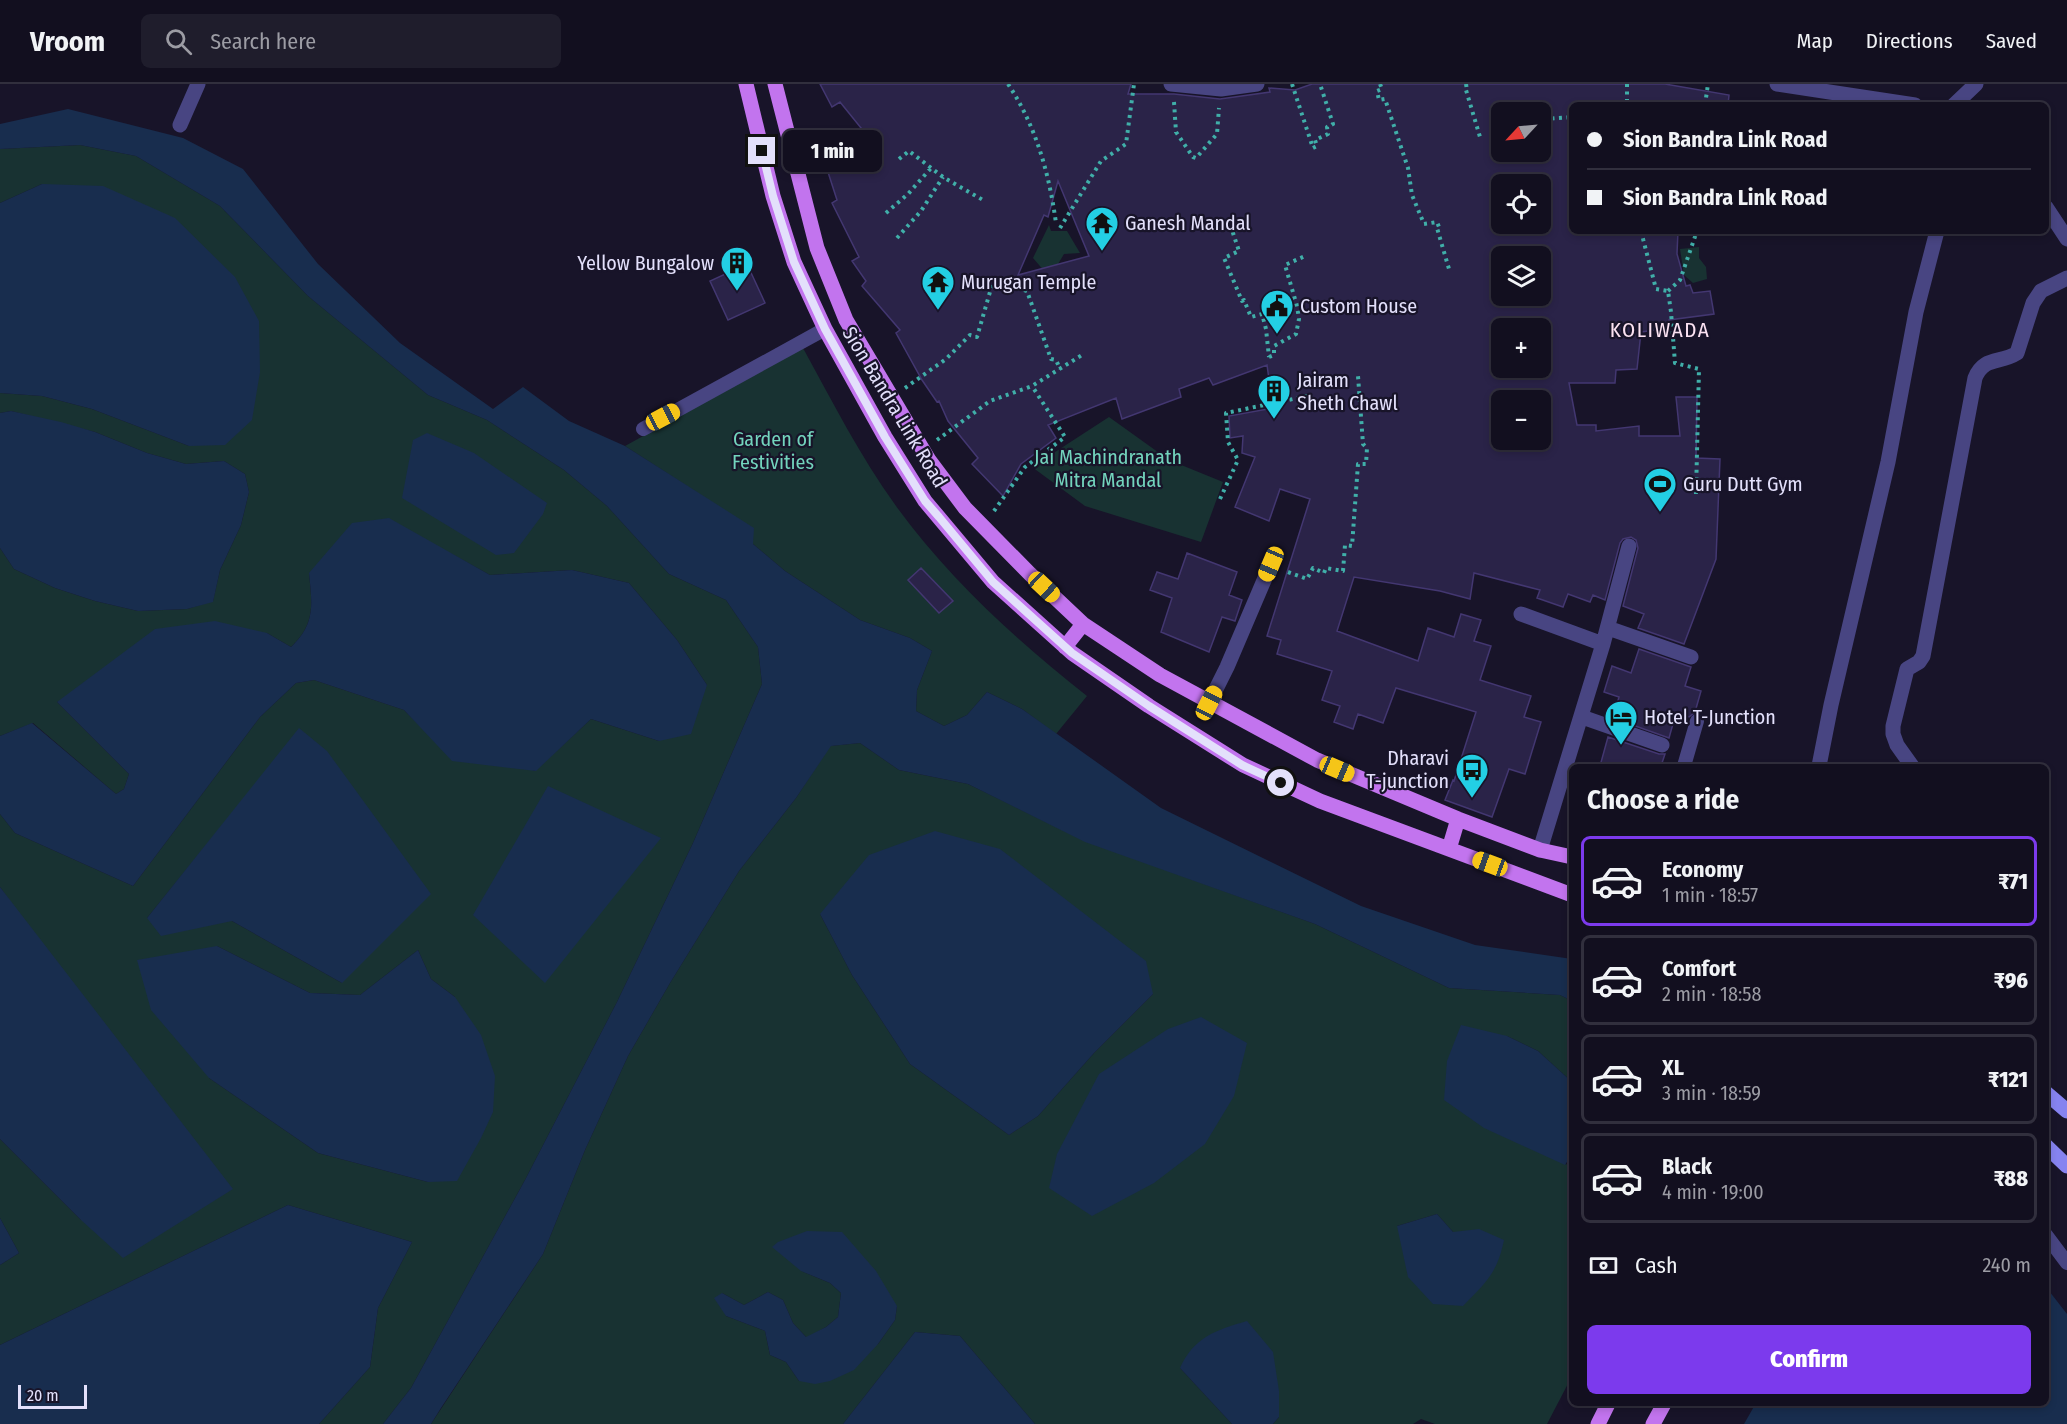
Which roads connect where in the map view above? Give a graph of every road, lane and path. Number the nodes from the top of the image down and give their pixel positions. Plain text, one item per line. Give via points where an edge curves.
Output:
1 (198, 84) edge
2 (746, 84) edge
3 (775, 84) edge
4 (1008, 84) edge
5 (1134, 84) edge
6 (1172, 84) edge
7 (1257, 84) edge
8 (1292, 84) edge
9 (1320, 84) edge
10 (1380, 84) edge
11 (1466, 84) edge
12 (1626, 84) edge
13 (1708, 84) edge
14 (1777, 84) edge
15 (1976, 84) edge
16 (1221, 89) junction
17 (1627, 102) edge
18 (1705, 102) edge
19 (1896, 102) edge
20 (1957, 102) edge
21 (1569, 117) edge
22 (1551, 118) edge
23 (180, 125) dead end
24 (1480, 137) dead end
25 (899, 159) dead end
26 (931, 168) junction
27 (943, 177) junction
28 (983, 200) dead end
29 (2049, 212) edge
30 (886, 213) dead end
31 (1228, 218) dead end
32 (1056, 223) dead end
33 (1060, 228) dead end
34 (1642, 234) edge
35 (1696, 234) edge
36 (1936, 234) edge
37 (897, 238) dead end
38 (2067, 239) edge
39 (1305, 256) dead end
40 (1449, 269) dead end
41 (994, 278) dead end
42 (2067, 278) edge
43 (1010, 285) dead end
44 (1668, 291) junction
45 (825, 329) junction
46 (1082, 356) dead end
47 (1060, 369) junction
48 (1358, 376) dead end
49 (1032, 386) junction
50 (900, 392) dead end
51 (1312, 395) dead end
52 (643, 429) dead end
53 (932, 444) dead end
54 (1696, 494) dead end
55 (1220, 499) dead end
56 (988, 519) dead end
57 (1629, 546) dead end
58 (1271, 564) joint
59 (1521, 614) dead end
60 (1083, 624) junction
61 (1608, 628) junction
62 (1603, 644) junction
63 (1065, 647) junction
64 (1691, 657) dead end
65 (1209, 703) junction
66 (1582, 717) junction
67 (1696, 721) dead end
68 (1662, 745) dead end
69 (1685, 764) edge
70 (1819, 764) edge
71 (1911, 764) edge
72 (1458, 819) junction
73 (1449, 849) junction
74 (1540, 850) junction
75 (1569, 856) edge
76 (1569, 894) edge
77 (2049, 1096) edge
78 (2067, 1111) edge
79 (2049, 1149) edge
80 (2067, 1166) edge
81 (2049, 1239) edge
82 (2067, 1263) edge
83 (1607, 1406) edge
84 (1663, 1406) edge
85 (1598, 1424) edge
86 (1653, 1424) edge

1 - 23 street
2 - 45 main road, Sion Bandra Link Road via 783,229
3 - 60 main road, Sion Bandra Link Road via 817,248 846,320 929,460 966,508
4 - 32 path via 1041,149
5 - 33 path via 1126,144 1101,161
6 - 16 street
6 - 16 path via 1176,132 1196,158 1217,134
7 - 16 street
8 - 9 path via 1313,148 1317,146 1315,140 1328,134 1327,127 1333,124
10 - 40 path via 1379,100 1384,99 1408,168 1412,195 1424,224 1437,222
11 - 24 path
12 - 17 path
13 - 18 path
14 - 19 street
15 - 20 street
21 - 22 path
25 - 26 path via 909,151
26 - 27 path
26 - 30 path
27 - 28 path
27 - 37 path
29 - 38 street
31 - 39 path via 1239,251 1224,258 1236,291 1251,316 1262,314 1269,357 1274,355 1274,346 1296,334 1297,306 1285,265
34 - 44 path via 1656,289
35 - 44 path via 1680,280
36 - 70 street
41 - 50 path via 977,337 970,335 946,359
42 - 71 street via 2042,291 2033,303 2017,353 1986,363 1975,378 1923,656 1907,669 1893,726 1897,745
43 - 47 path via 1027,291 1051,359 1056,360
44 - 54 path via 1675,363 1699,369
45 - 52 lane
45 - 63 main road, Sion Bandra Link Road via 925,501 993,582
46 - 47 path
47 - 49 path
48 - 58 path via 1366,464 1358,464 1352,546 1345,545 1343,571 1326,568 1324,573 1314,568 1307,579
49 - 53 path via 990,401
49 - 56 path via 1065,437 1025,467
51 - 55 path via 1226,413 1228,442 1238,460
57 - 61 street
58 - 65 street
59 - 62 street
60 - 63 main road
60 - 65 main road, Sion Bandra Link Road
61 - 62 street
61 - 64 street
62 - 66 street
63 - 73 main road, Sion Bandra Link Road via 1242,765 1320,801
65 - 72 main road, Sion Bandra Link Road via 1317,760
66 - 68 street
66 - 74 street
67 - 69 lane
72 - 73 main road
72 - 74 main road, Sion Bandra Link Road
73 - 76 main road, Sion Bandra Link Road
74 - 75 main road, Sion Bandra Link Road
77 - 78 main road
79 - 80 main road
81 - 82 lane
83 - 85 main road
84 - 86 main road

